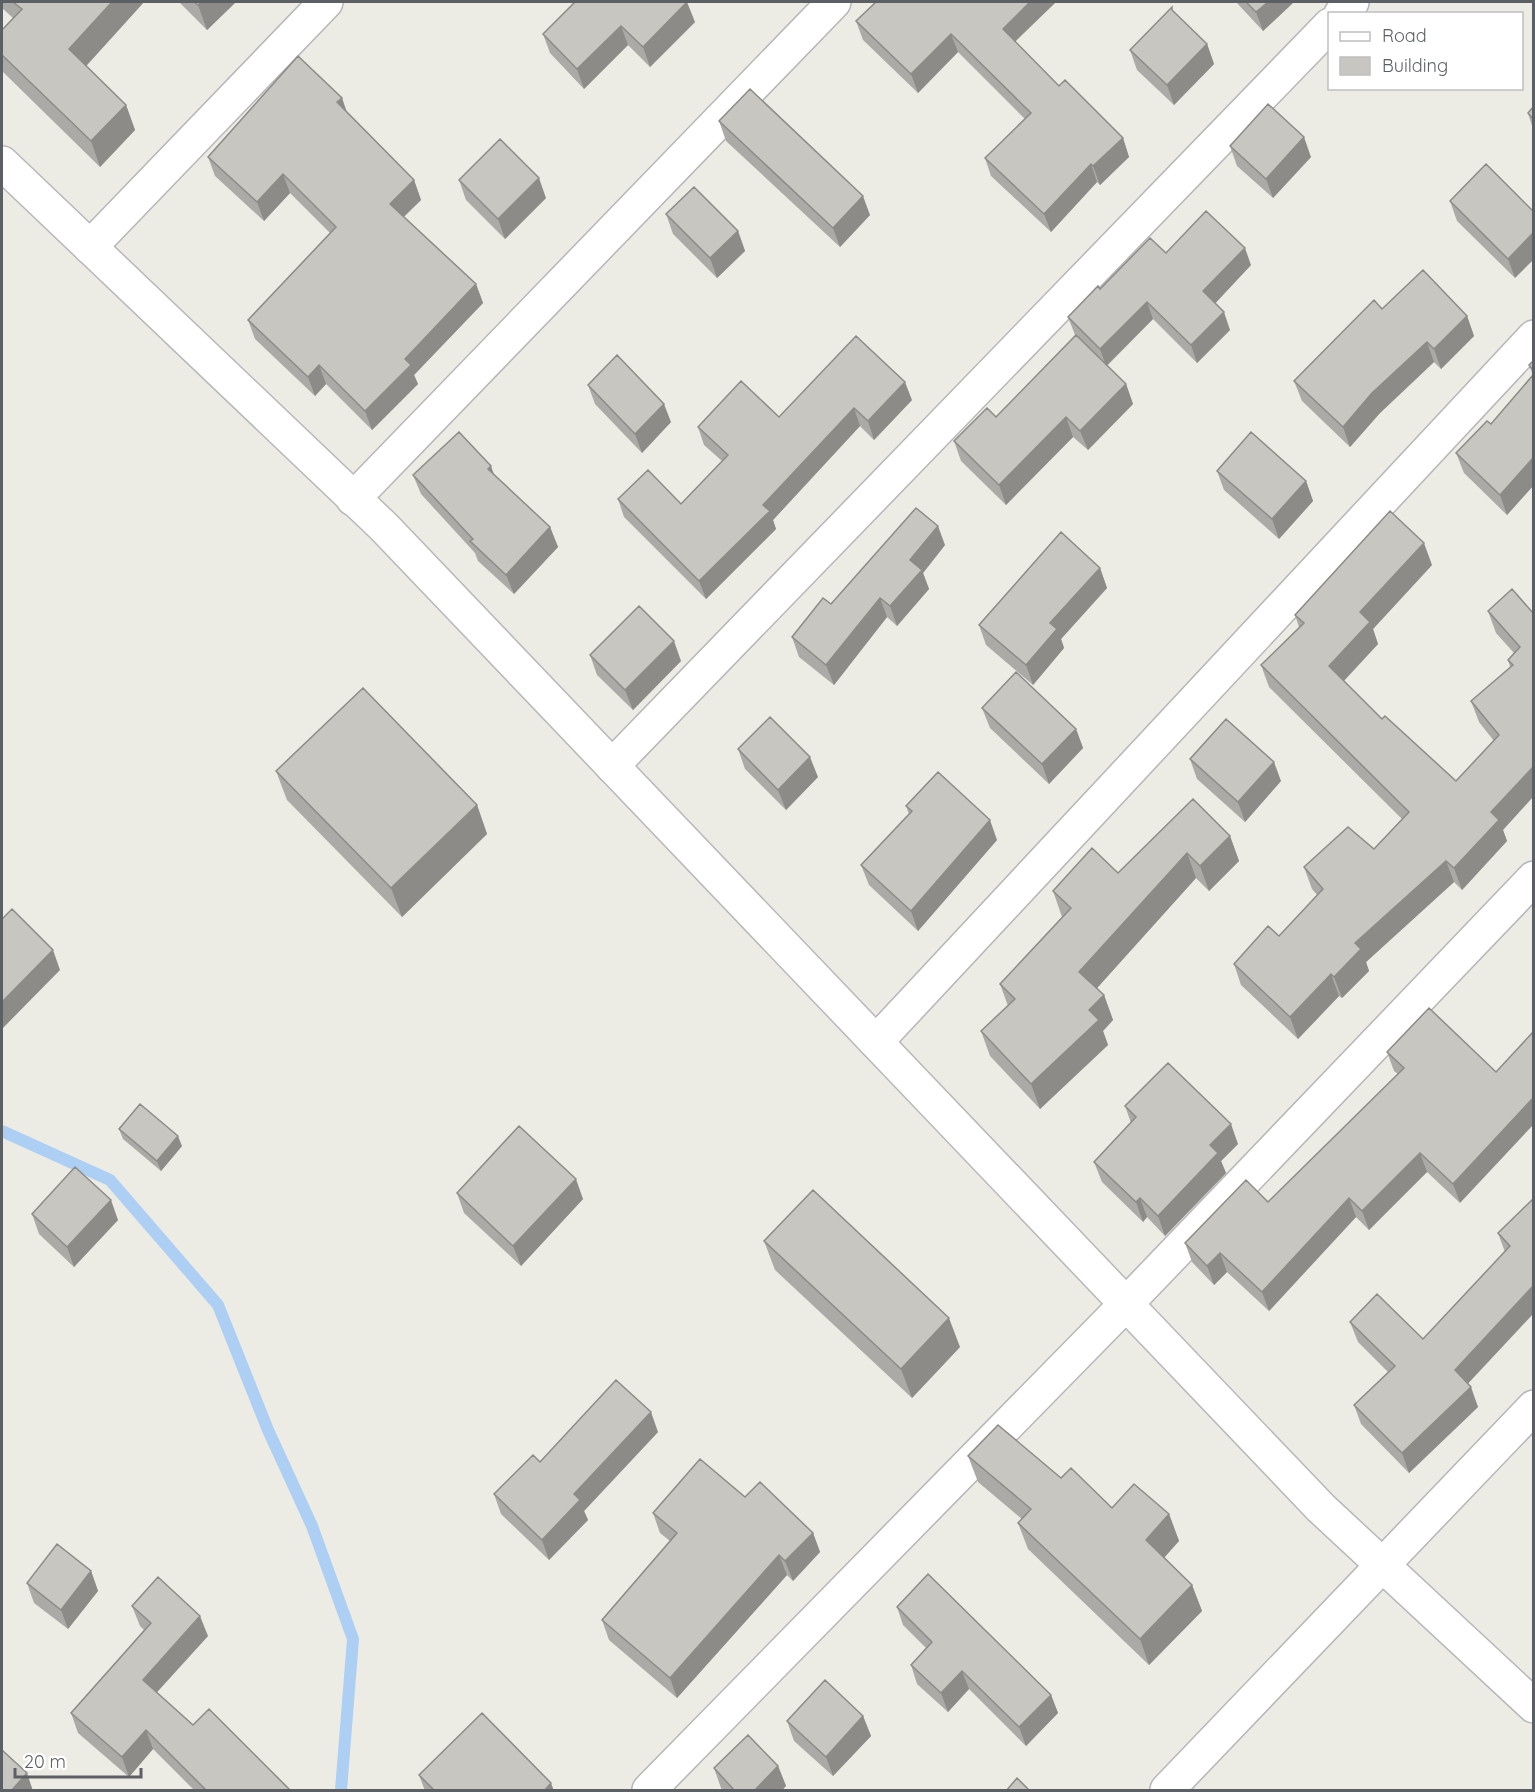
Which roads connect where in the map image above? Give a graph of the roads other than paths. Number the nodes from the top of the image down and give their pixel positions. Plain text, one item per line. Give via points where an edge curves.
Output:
1 (326, 2) edge
2 (834, 2) edge
3 (1328, 26) edge
4 (2, 163) edge
5 (90, 247) junction
6 (1533, 337) edge
7 (354, 499) junction
8 (612, 766) junction
9 (1533, 878) edge
10 (876, 1042) junction
11 (1126, 1304) junction
12 (1533, 1407) edge
13 (1383, 1565) junction
14 (1533, 1706) edge
15 (649, 1791) edge
16 (1167, 1791) edge

1 - 5 street
2 - 7 street
3 - 8 street
4 - 5 street
5 - 7 street
6 - 10 street
7 - 8 street
8 - 10 street
9 - 11 street
10 - 11 street
11 - 13 street via 1321,1508
11 - 15 street
12 - 13 street
13 - 14 street
13 - 16 street

